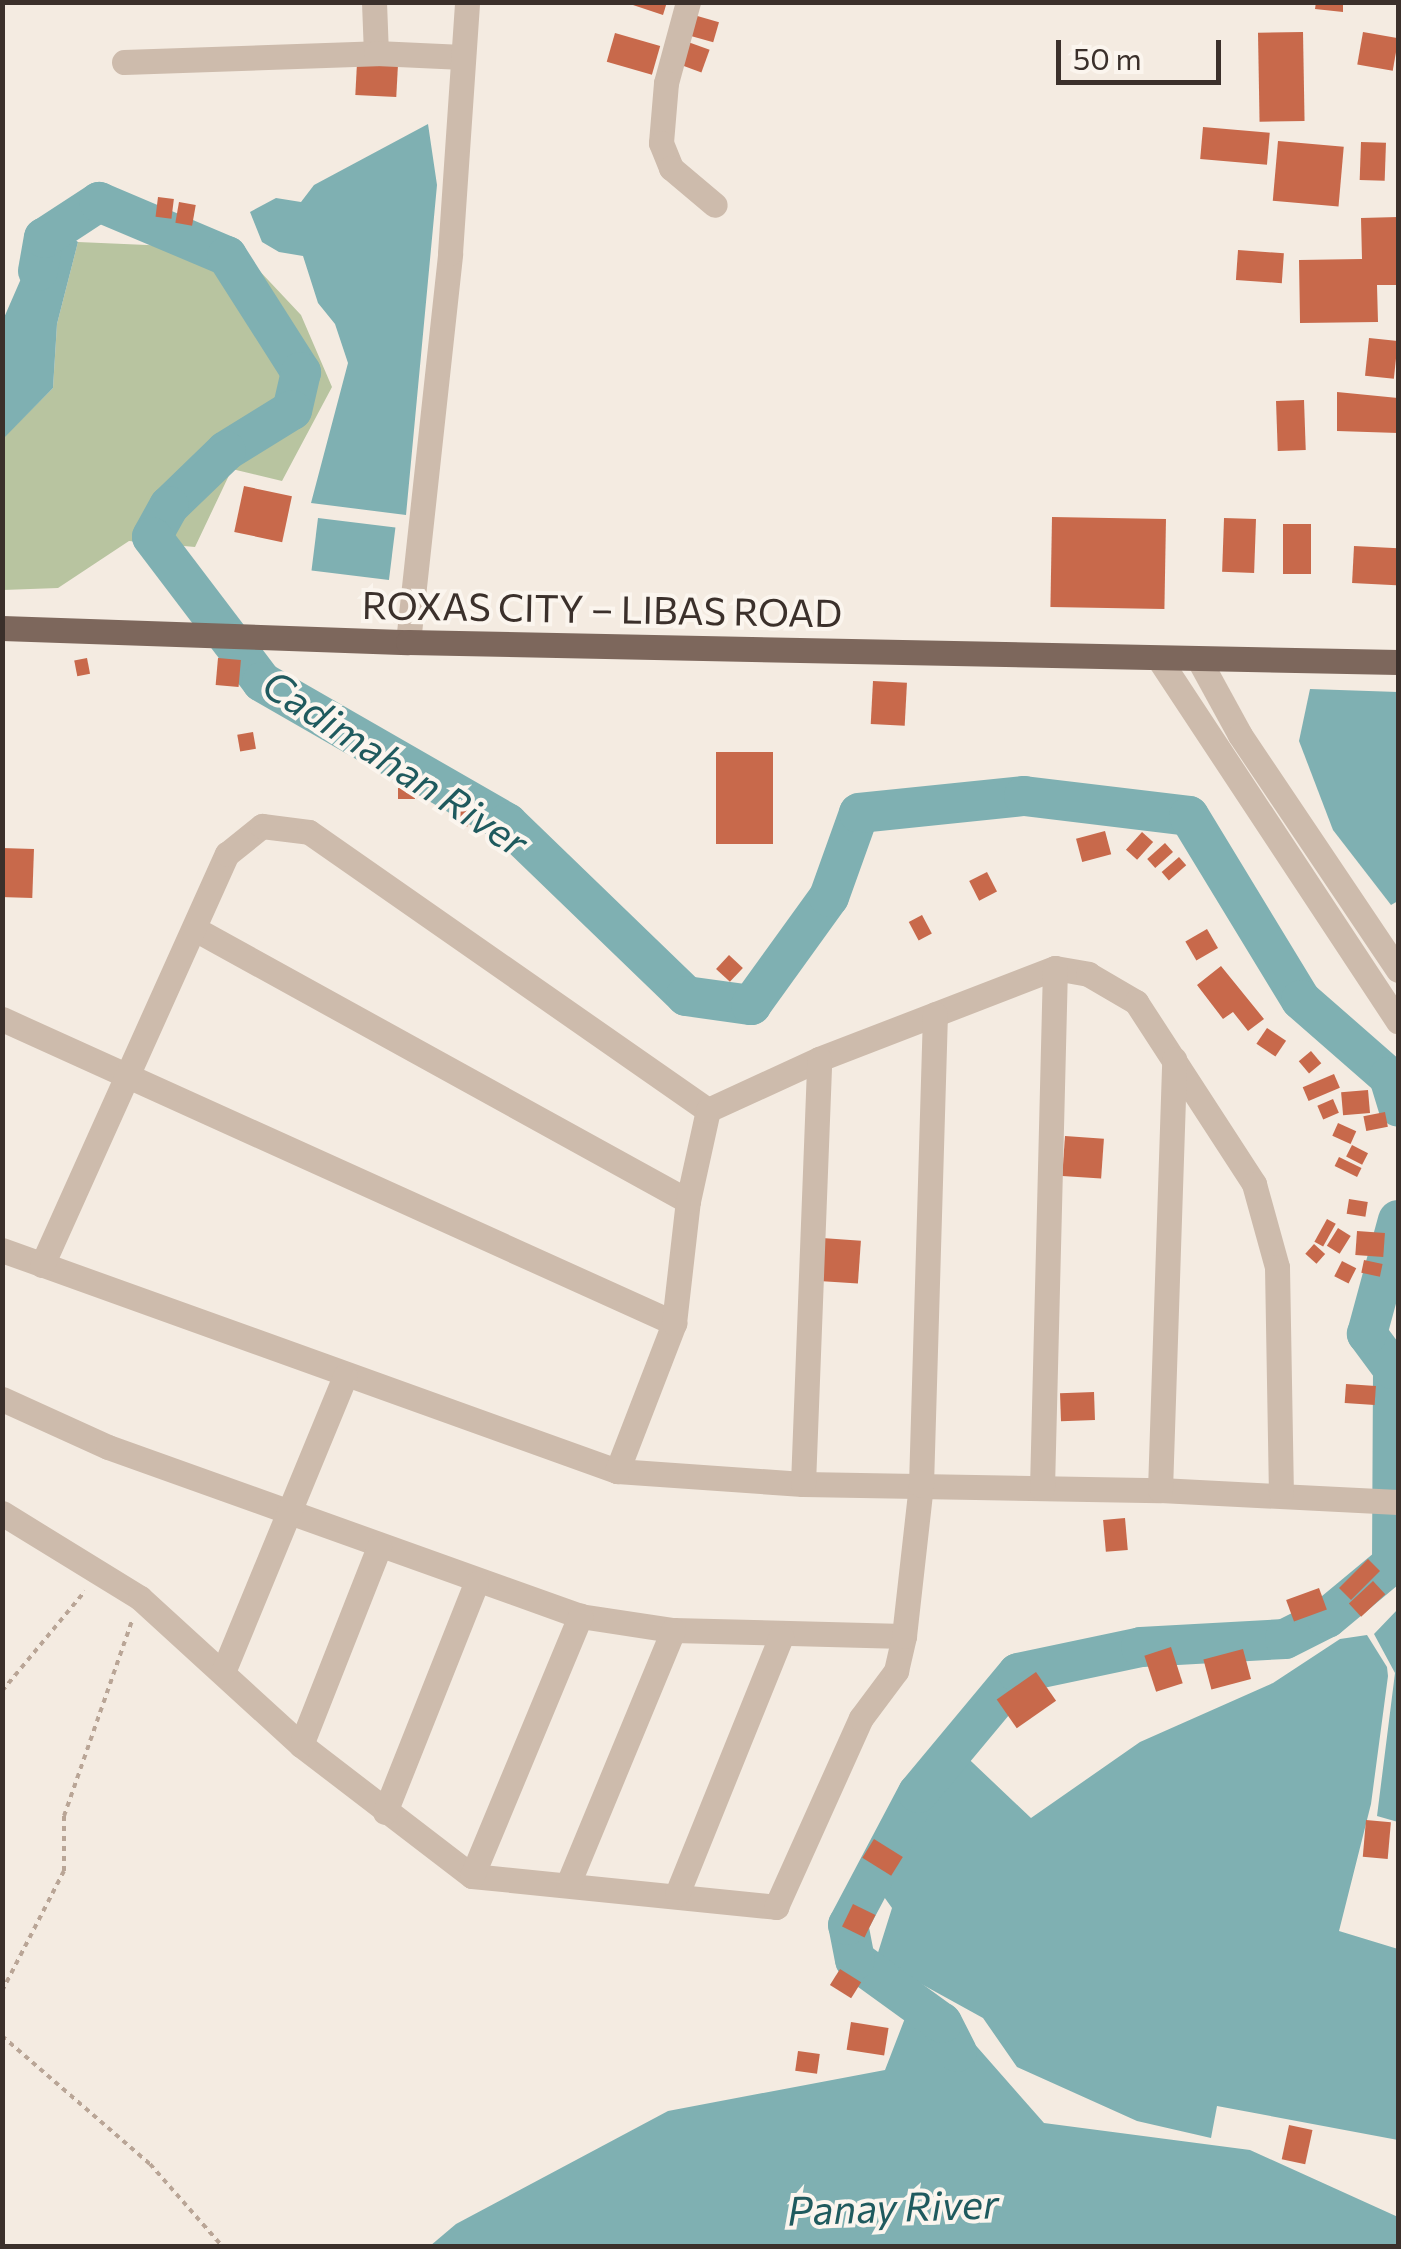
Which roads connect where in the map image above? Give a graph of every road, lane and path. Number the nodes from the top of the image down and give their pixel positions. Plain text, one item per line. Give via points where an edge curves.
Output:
1 (374, 2) edge
2 (467, 2) edge
3 (688, 2) edge
4 (376, 53) junction
5 (463, 57) junction
6 (124, 62) dead end
7 (715, 206) dead end
8 (2, 628) edge
9 (408, 642) junction
10 (1159, 659) junction
11 (1199, 660) junction
12 (1398, 662) edge
13 (195, 929) junction
14 (1055, 968) junction
15 (1398, 970) edge
16 (935, 1014) junction
17 (2, 1019) edge
18 (1398, 1021) edge
19 (819, 1059) junction
20 (1174, 1059) junction
21 (132, 1075) junction
22 (708, 1110) junction
23 (688, 1201) junction
24 (2, 1250) edge
25 (42, 1265) junction
26 (674, 1323) junction
27 (345, 1376) junction
28 (2, 1399) edge
29 (616, 1471) junction
30 (803, 1484) junction
31 (921, 1485) junction
32 (1042, 1488) junction
33 (1160, 1490) junction
34 (1281, 1494) junction
35 (1398, 1502) edge
36 (2, 1512) edge
37 (288, 1512) junction
38 (380, 1548) junction
39 (99, 1574) junction
40 (476, 1583) junction
41 (140, 1598) junction
42 (580, 1616) junction
43 (674, 1630) junction
44 (781, 1636) junction
45 (904, 1636) junction
46 (223, 1672) junction
47 (2, 1692) edge
48 (301, 1745) junction
49 (385, 1812) junction
50 (472, 1876) junction
51 (568, 1884) junction
52 (677, 1894) junction
53 (2, 1991) edge
54 (2, 2036) edge
55 (222, 2246) edge

1 - 4 street
2 - 5 street
3 - 7 street via 666,83 662,143 671,168
4 - 5 street
4 - 6 street
5 - 9 street via 450,253
8 - 9 main road, ROXAS CITY – LIBAS ROAD
9 - 10 main road, ROXAS CITY – LIBAS ROAD
10 - 11 main road, ROXAS CITY – LIBAS ROAD
10 - 18 street
11 - 12 main road, ROXAS CITY – LIBAS ROAD
11 - 15 street via 1240,735
13 - 21 street
13 - 22 street via 227,854 262,826 309,832
13 - 23 street
14 - 16 street
14 - 20 street via 1088,974 1136,1002
14 - 32 street
16 - 19 street
16 - 31 street
17 - 21 street
19 - 22 street
19 - 30 street
20 - 33 street
20 - 34 street via 1254,1184 1278,1267
21 - 25 street
21 - 26 street
22 - 23 street
23 - 26 street
24 - 25 street
25 - 27 street
26 - 29 street
27 - 29 street
27 - 37 street
28 - 37 street via 108,1447
29 - 30 street
30 - 31 street
31 - 32 street
31 - 45 street
32 - 33 street
33 - 34 street
34 - 35 street
36 - 39 street
37 - 38 street
37 - 46 street
38 - 40 street
38 - 48 street
39 - 41 street
39 - 47 path
40 - 42 street
40 - 49 street
41 - 46 street
41 - 53 path via 64,1816 64,1871
42 - 43 street
42 - 50 street
43 - 44 street
43 - 51 street
44 - 45 street
44 - 52 street
45 - 52 street via 896,1671 861,1718 776,1907
46 - 48 street
48 - 49 street
49 - 50 street
50 - 51 street
51 - 52 street
54 - 55 path via 150,2164

